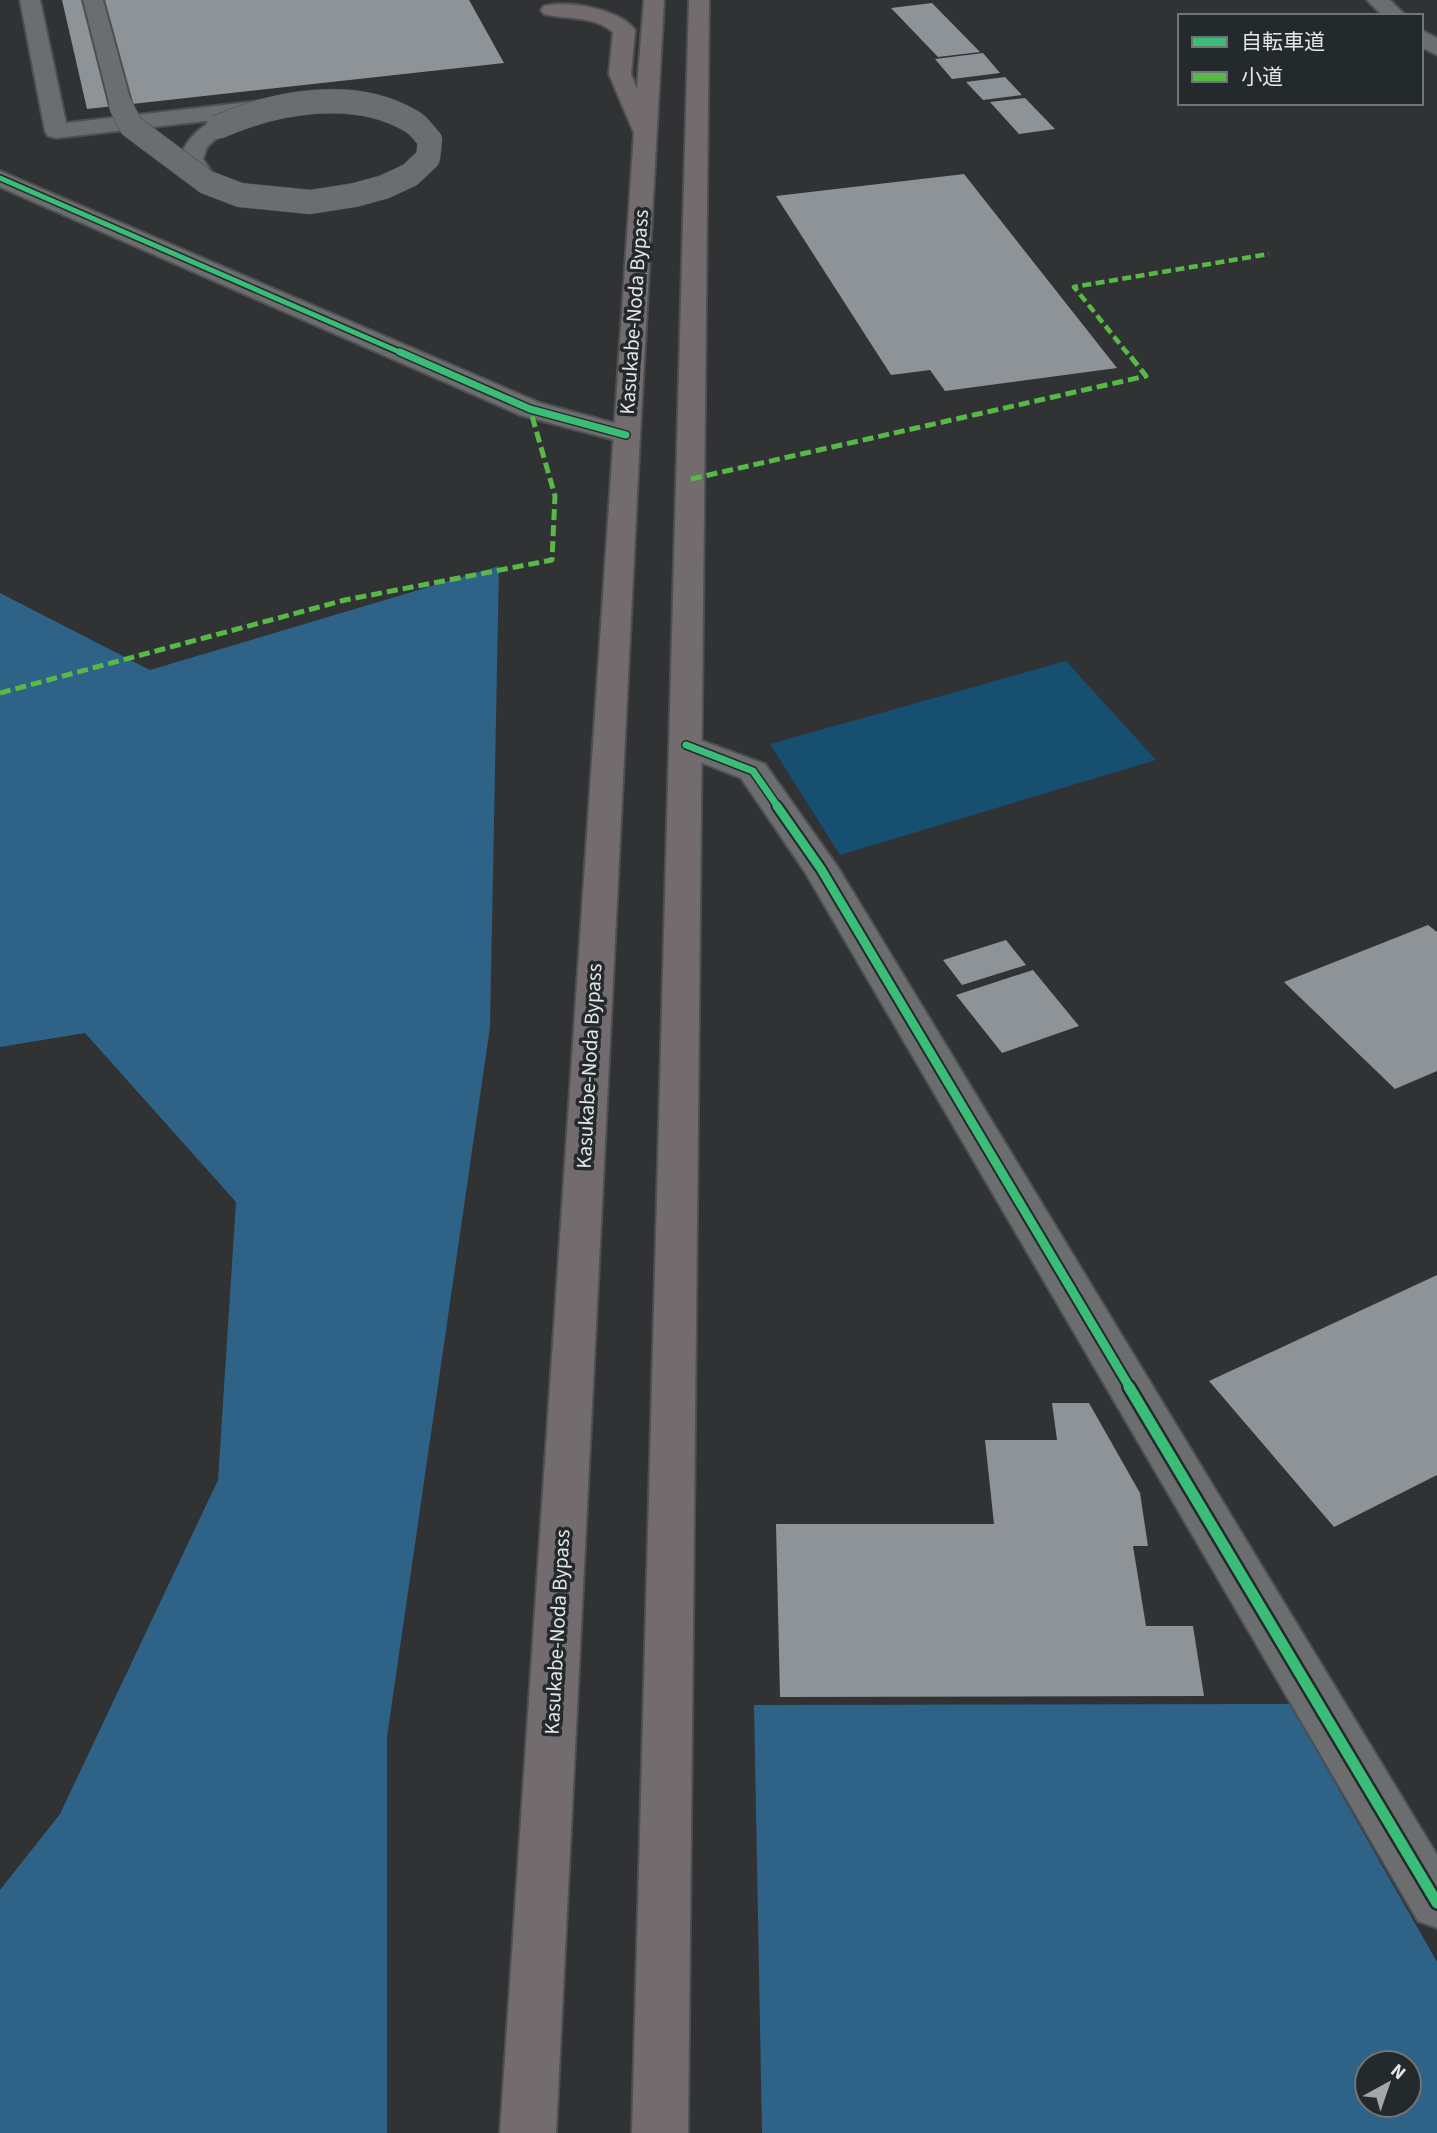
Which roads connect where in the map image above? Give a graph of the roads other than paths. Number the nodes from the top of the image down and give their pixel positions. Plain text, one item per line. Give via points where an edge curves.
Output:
1 (30, 0) edge
2 (93, 0) edge
3 (654, 0) edge
4 (699, 0) edge
5 (1377, 0) edge
6 (552, 5) edge
7 (1394, 14) edge
8 (1423, 38) edge
9 (1437, 49) edge
10 (286, 105) junction
11 (645, 139) junction
12 (0, 178) edge
13 (206, 182) junction
14 (626, 435) junction
15 (686, 745) junction
16 (1437, 1903) edge
17 (528, 2133) edge
18 (660, 2133) edge

1 - 10 street, bridge via 56,131
2 - 13 street, bridge via 121,106 131,126
3 - 11 highway, Kasukabe-Noda Bypass
4 - 15 highway
5 - 7 street
6 - 11 highway via 603,16 624,30 620,74
8 - 9 street
10 - 13 street, bridge via 237,117 197,144 191,159
10 - 13 street, bridge via 342,103 387,110 414,122 430,140 428,158 410,175 384,187 310,202 240,195
11 - 14 highway, Kasukabe-Noda Bypass
12 - 14 street via 530,409
14 - 17 highway, Kasukabe-Noda Bypass
15 - 16 street via 753,771 821,869
15 - 18 highway

